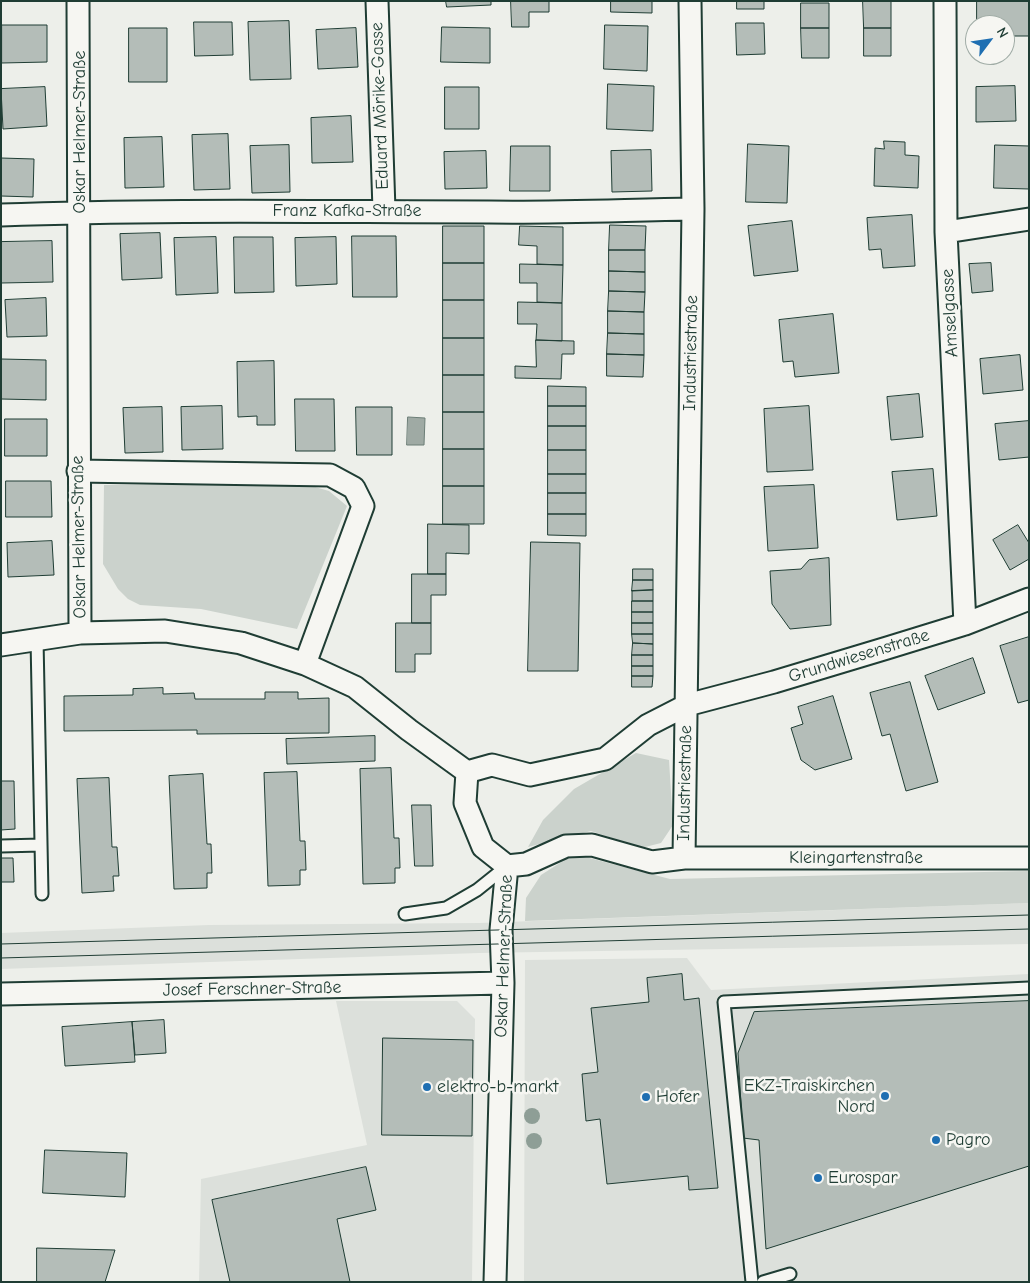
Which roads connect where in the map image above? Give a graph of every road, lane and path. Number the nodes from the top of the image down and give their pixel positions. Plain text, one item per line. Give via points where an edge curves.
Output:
1 (78, 1) edge
2 (377, 1) edge
3 (690, 1) edge
4 (945, 1) edge
5 (693, 209) junction
6 (384, 210) junction
7 (80, 212) junction
8 (1, 216) edge
9 (1029, 219) edge
10 (946, 232) junction
11 (78, 470) junction
12 (1029, 599) edge
13 (965, 624) junction
14 (80, 633) junction
15 (37, 639) junction
16 (1, 645) edge
17 (305, 664) junction
18 (687, 704) junction
19 (468, 772) junction
20 (41, 845) junction
21 (1, 846) edge
22 (684, 858) junction
23 (1029, 858) edge
24 (507, 866) junction
25 (42, 894) dead end
26 (405, 914) dead end
27 (503, 983) junction
28 (1029, 988) edge
29 (1, 994) edge
30 (790, 1274) dead end
31 (496, 1282) edge
32 (752, 1282) edge
33 (763, 1282) edge

1 - 7 street, Oskar Helmer-Straße
2 - 6 street, Eduard Mörike-Gasse
3 - 5 street, Industriestraße
4 - 10 street, Amselgasse
5 - 6 street, Franz Kafka-Straße
5 - 18 street, Industriestraße
6 - 7 street, Franz Kafka-Straße
7 - 8 street, Franz Kafka-Straße
7 - 11 street, Oskar Helmer-Straße
9 - 10 street
10 - 13 street, Amselgasse
11 - 14 street, Oskar Helmer-Straße
11 - 17 street via 330,474 354,488 363,506
12 - 13 street, Grundwiesenstraße
13 - 18 street, Grundwiesenstraße via 774,682
14 - 15 street
14 - 17 street, Oskar Helmer-Straße via 165,631 241,643
15 - 16 street
15 - 20 lane
17 - 19 street, Oskar Helmer-Straße via 356,687
18 - 19 street, Industriestraße via 648,726 605,759 530,775 492,765
18 - 22 street, Industriestraße
19 - 24 street, Oskar Helmer-Straße via 464,803 483,847
20 - 21 lane
20 - 25 lane
22 - 23 street, Kleingartenstraße
22 - 24 street, Industriestraße via 652,862 592,844 566,846 526,864
24 - 26 lane via 477,890 446,908
24 - 27 street, Oskar Helmer-Straße via 501,930
27 - 29 street, Josef Ferschner-Straße
27 - 31 street, Oskar Helmer-Straße
28 - 32 lane via 724,1002
30 - 33 lane

